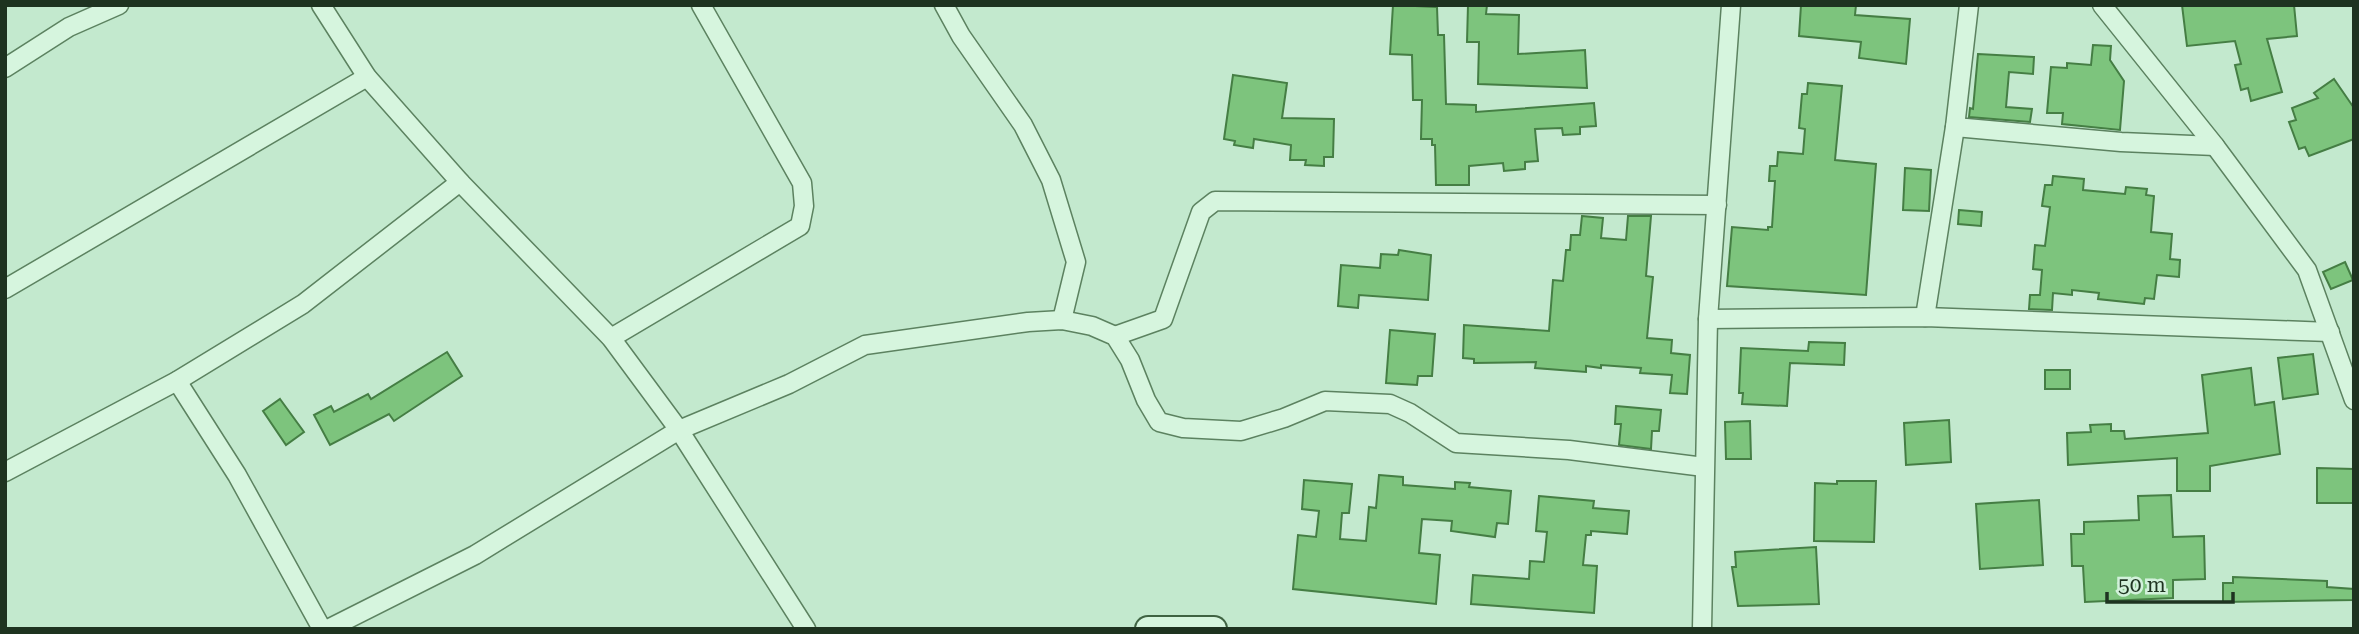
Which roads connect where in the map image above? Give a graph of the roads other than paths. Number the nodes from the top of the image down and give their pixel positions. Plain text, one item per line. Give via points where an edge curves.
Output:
1 (119, 5) edge
2 (321, 5) edge
3 (701, 5) edge
4 (944, 5) edge
5 (1731, 5) edge
6 (1969, 5) edge
7 (2102, 5) edge
8 (5, 68) edge
9 (367, 77) junction
10 (1955, 127) junction
11 (2215, 146) junction
12 (460, 182) junction
13 (1717, 205) junction
14 (5, 289) edge
15 (1925, 317) junction
16 (1708, 319) junction
17 (1062, 320) junction
18 (2330, 332) junction
19 (1115, 336) junction
20 (611, 338) junction
21 (177, 381) junction
22 (2354, 400) edge
23 (679, 430) junction
24 (1704, 467) junction
25 (5, 472) edge
26 (323, 629) edge
27 (328, 629) edge
28 (806, 629) edge
29 (1148, 629) edge
30 (1214, 629) edge
31 (1702, 629) edge

1 - 8 street via 69,27
2 - 9 street
3 - 20 street via 802,183 800,226
4 - 17 street via 1024,125 1051,180 1076,262
5 - 13 street
6 - 10 street
7 - 11 street
9 - 12 street
9 - 14 street
10 - 11 street
10 - 15 street
11 - 18 street via 2307,270
12 - 20 street
12 - 21 street via 303,304
13 - 16 street
13 - 19 street via 1215,201 1201,212 1163,319
15 - 16 street
15 - 18 street
16 - 24 street
17 - 19 street
17 - 23 street via 865,345 789,384
18 - 22 street
19 - 24 street via 1159,422 1184,428 1241,431 1325,401 1390,404 1456,443 1569,450
20 - 23 street
21 - 25 street
21 - 26 street via 237,475
23 - 27 street via 475,555
23 - 28 street
24 - 31 street
29 - 30 main road

